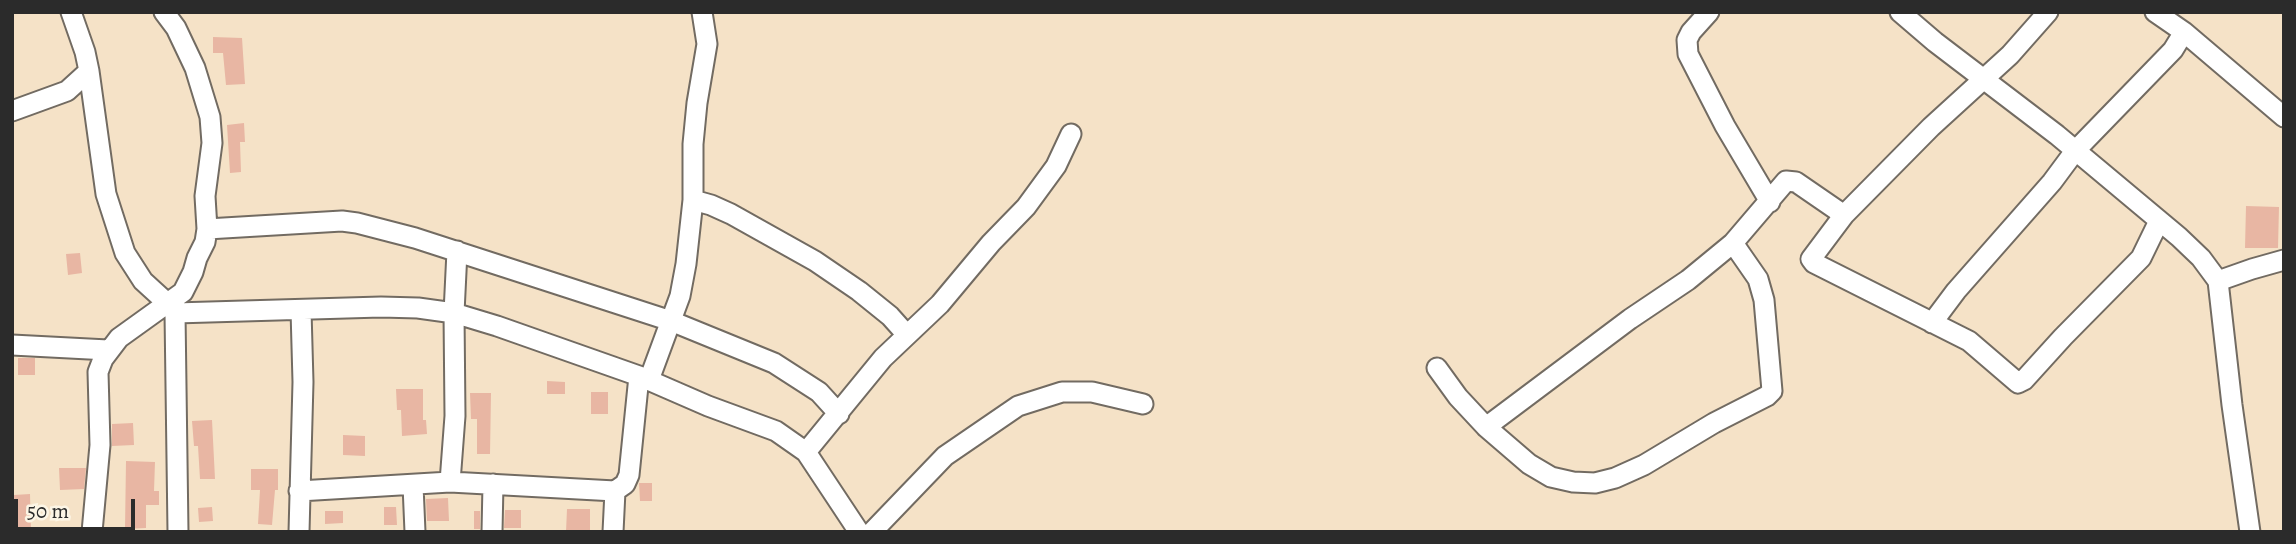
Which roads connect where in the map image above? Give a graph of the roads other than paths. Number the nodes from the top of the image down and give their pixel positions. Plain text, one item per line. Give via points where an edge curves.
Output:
1 (71, 12) edge
2 (164, 12) edge
3 (702, 12) edge
4 (1709, 12) edge
5 (1900, 12) edge
6 (2048, 12) edge
7 (2155, 12) edge
8 (2184, 32) junction
9 (89, 71) junction
10 (1984, 79) junction
11 (12, 111) edge
12 (2284, 117) edge
13 (1071, 134) dead end
14 (2075, 151) junction
15 (693, 200) junction
16 (1770, 202) junction
17 (1844, 215) junction
18 (2159, 221) junction
19 (207, 229) junction
20 (1733, 243) junction
21 (457, 251) junction
22 (2284, 260) edge
23 (2218, 281) junction
24 (170, 308) junction
25 (301, 310) junction
26 (454, 313) junction
27 (671, 321) junction
28 (1932, 323) junction
29 (907, 335) junction
30 (12, 345) edge
31 (108, 350) junction
32 (1437, 368) dead end
33 (644, 378) junction
34 (1143, 404) dead end
35 (839, 414) junction
36 (1486, 427) junction
37 (806, 452) junction
38 (450, 482) junction
39 (493, 484) junction
40 (413, 485) junction
41 (299, 491) junction
42 (615, 491) junction
43 (92, 532) edge
44 (178, 532) edge
45 (299, 532) edge
46 (415, 532) edge
47 (492, 532) edge
48 (613, 532) edge
49 (859, 532) edge
50 (872, 532) edge
51 (2250, 532) edge

1 - 9 street
2 - 19 street via 195,68 210,117
3 - 15 street via 707,44 693,144
4 - 16 street via 1690,32 1688,54
5 - 10 street
6 - 10 street
7 - 8 street
8 - 12 street
8 - 14 street via 2173,50
9 - 11 street via 67,91
9 - 24 street via 106,194 119,236 133,269
10 - 14 street
10 - 17 street
13 - 29 street via 1026,206
14 - 18 street
14 - 28 street
15 - 27 street via 680,296
15 - 29 street via 731,214 816,261 880,307
16 - 17 street via 1791,180
16 - 20 street
17 - 28 street via 1811,259 1814,263
18 - 23 street via 2201,258
18 - 28 street via 2141,258 2018,383 1969,341
19 - 21 street via 349,222
19 - 24 street via 190,282
20 - 36 street
20 - 36 street via 1758,279 1764,300 1772,384 1767,397 1644,465 1595,483 1551,477
21 - 26 street
21 - 27 street
22 - 23 street
23 - 51 street
24 - 25 street
24 - 31 street via 119,338
24 - 44 street
25 - 26 street via 381,307
25 - 41 street
26 - 33 street
26 - 38 street via 456,403
27 - 33 street
27 - 35 street via 774,363 819,393
29 - 35 street
30 - 31 street
31 - 43 street via 99,372 100,445
32 - 36 street
33 - 37 street via 776,431
33 - 42 street via 629,475
34 - 50 street via 1092,392 1062,392 1018,406 945,456
35 - 37 street
37 - 49 street
38 - 39 street
38 - 40 street
39 - 42 street
39 - 47 street
40 - 41 street
40 - 46 street
41 - 45 street
42 - 48 street

